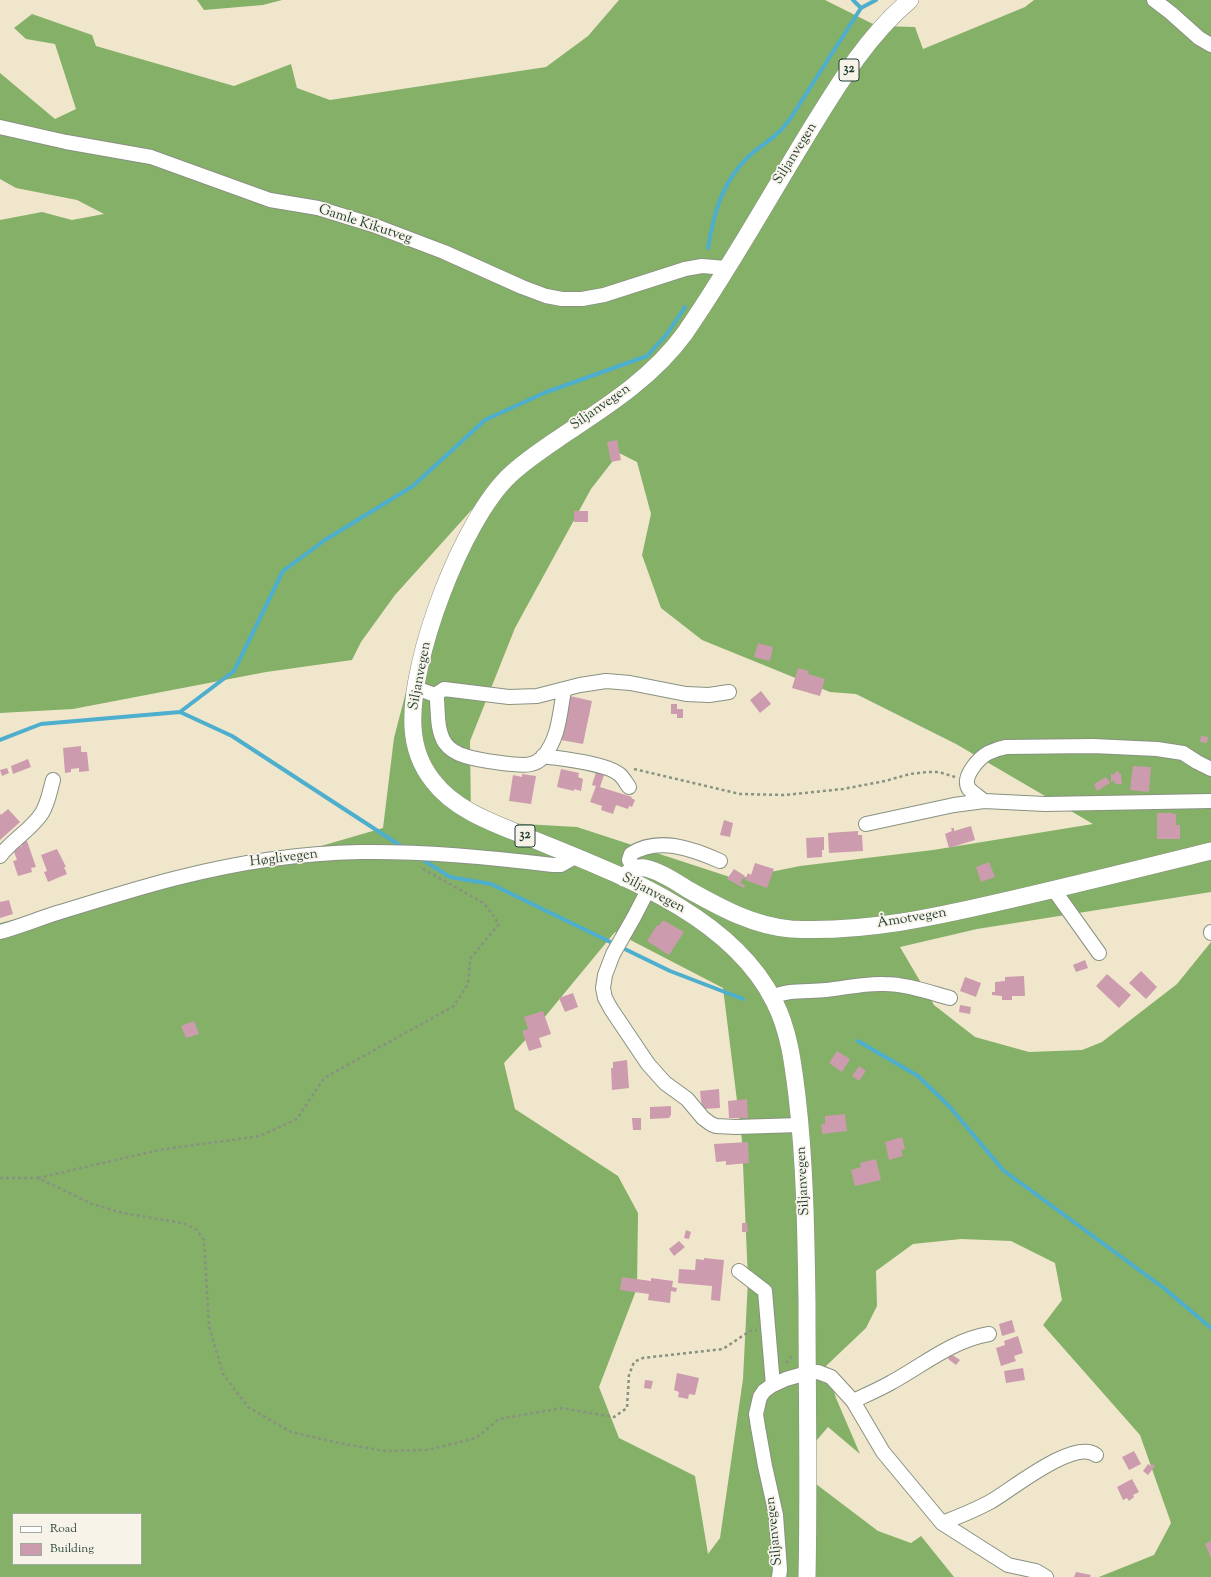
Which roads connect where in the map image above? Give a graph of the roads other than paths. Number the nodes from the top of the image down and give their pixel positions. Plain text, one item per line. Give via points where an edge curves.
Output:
1 (1154, 0) edge
2 (907, 1) edge
3 (1211, 45) edge
4 (0, 127) edge
5 (726, 268) junction
6 (416, 688) junction
7 (564, 690) junction
8 (728, 692) dead end
9 (435, 695) junction
10 (543, 756) junction
11 (1211, 769) edge
12 (53, 780) dead end
13 (629, 787) dead end
14 (984, 800) junction
15 (1211, 801) edge
16 (866, 824) dead end
17 (1211, 851) edge
18 (0, 856) edge
19 (575, 857) junction
20 (720, 861) dead end
21 (630, 874) junction
22 (648, 890) junction
23 (1054, 890) junction
24 (0, 932) edge
25 (1099, 953) dead end
26 (772, 997) junction
27 (950, 998) dead end
28 (800, 1125) junction
29 (739, 1271) dead end
30 (989, 1334) dead end
31 (807, 1373) junction
32 (772, 1385) junction
33 (853, 1401) junction
34 (1096, 1455) dead end
35 (942, 1523) junction
36 (779, 1577) edge
37 (807, 1577) edge
38 (1046, 1577) edge

1 - 3 street
2 - 5 main road, Siljanvegen / 32 via 885,22 848,71
4 - 5 street, Gamle Kikutveg via 151,157 270,200 318,208 373,225 546,296 582,299 604,295 685,269 702,266
5 - 6 main road, Siljanvegen / 32 via 683,335 658,364 622,396 508,476 492,494 469,532 450,573 427,642
6 - 9 street
6 - 19 main road, Siljanvegen / 32 via 413,715 415,743 425,769 439,788 459,804 488,821
7 - 8 street via 606,681 686,694 709,695
7 - 9 street via 523,697 444,689
7 - 10 street via 557,728 551,745
9 - 10 street via 440,732 445,743 454,752 523,766 532,764
10 - 13 street via 612,770 620,775
11 - 14 street via 1183,753 1157,749 1018,745 990,752 974,767 967,784
12 - 18 street via 42,813
14 - 15 street via 1045,804
14 - 16 street
17 - 23 main road, Åmotvegen
19 - 21 main road, Siljanvegen / 32
19 - 24 street, Høglivegen via 561,865 553,866 447,854 359,852 283,858 176,878
20 - 21 street via 690,849 668,845 655,846 631,854 628,860
21 - 22 main road, Siljanvegen / 32
21 - 23 main road, Åmotvegen via 644,868 749,920 799,929 833,930 913,920
22 - 26 main road, Siljanvegen / 32 via 692,915 725,939 752,966
22 - 28 street via 613,954 605,975 605,998 611,1009 648,1064 711,1124 736,1127
23 - 25 street
26 - 27 street via 792,991 884,984 905,986
26 - 28 main road, Siljanvegen / 32 via 789,1045
28 - 31 main road, Siljanvegen / 32 via 806,1232
29 - 32 street via 765,1291
30 - 33 street via 978,1336 934,1356 892,1382
31 - 32 street, Siljanvegen
31 - 33 street via 818,1372 831,1378
31 - 37 main road, Siljanvegen / 32
32 - 36 street, Siljanvegen via 760,1397 756,1414 776,1515
33 - 35 street via 883,1452
34 - 35 street via 1084,1451 1052,1463 1024,1478 990,1502
35 - 38 street via 1008,1565 1036,1571

